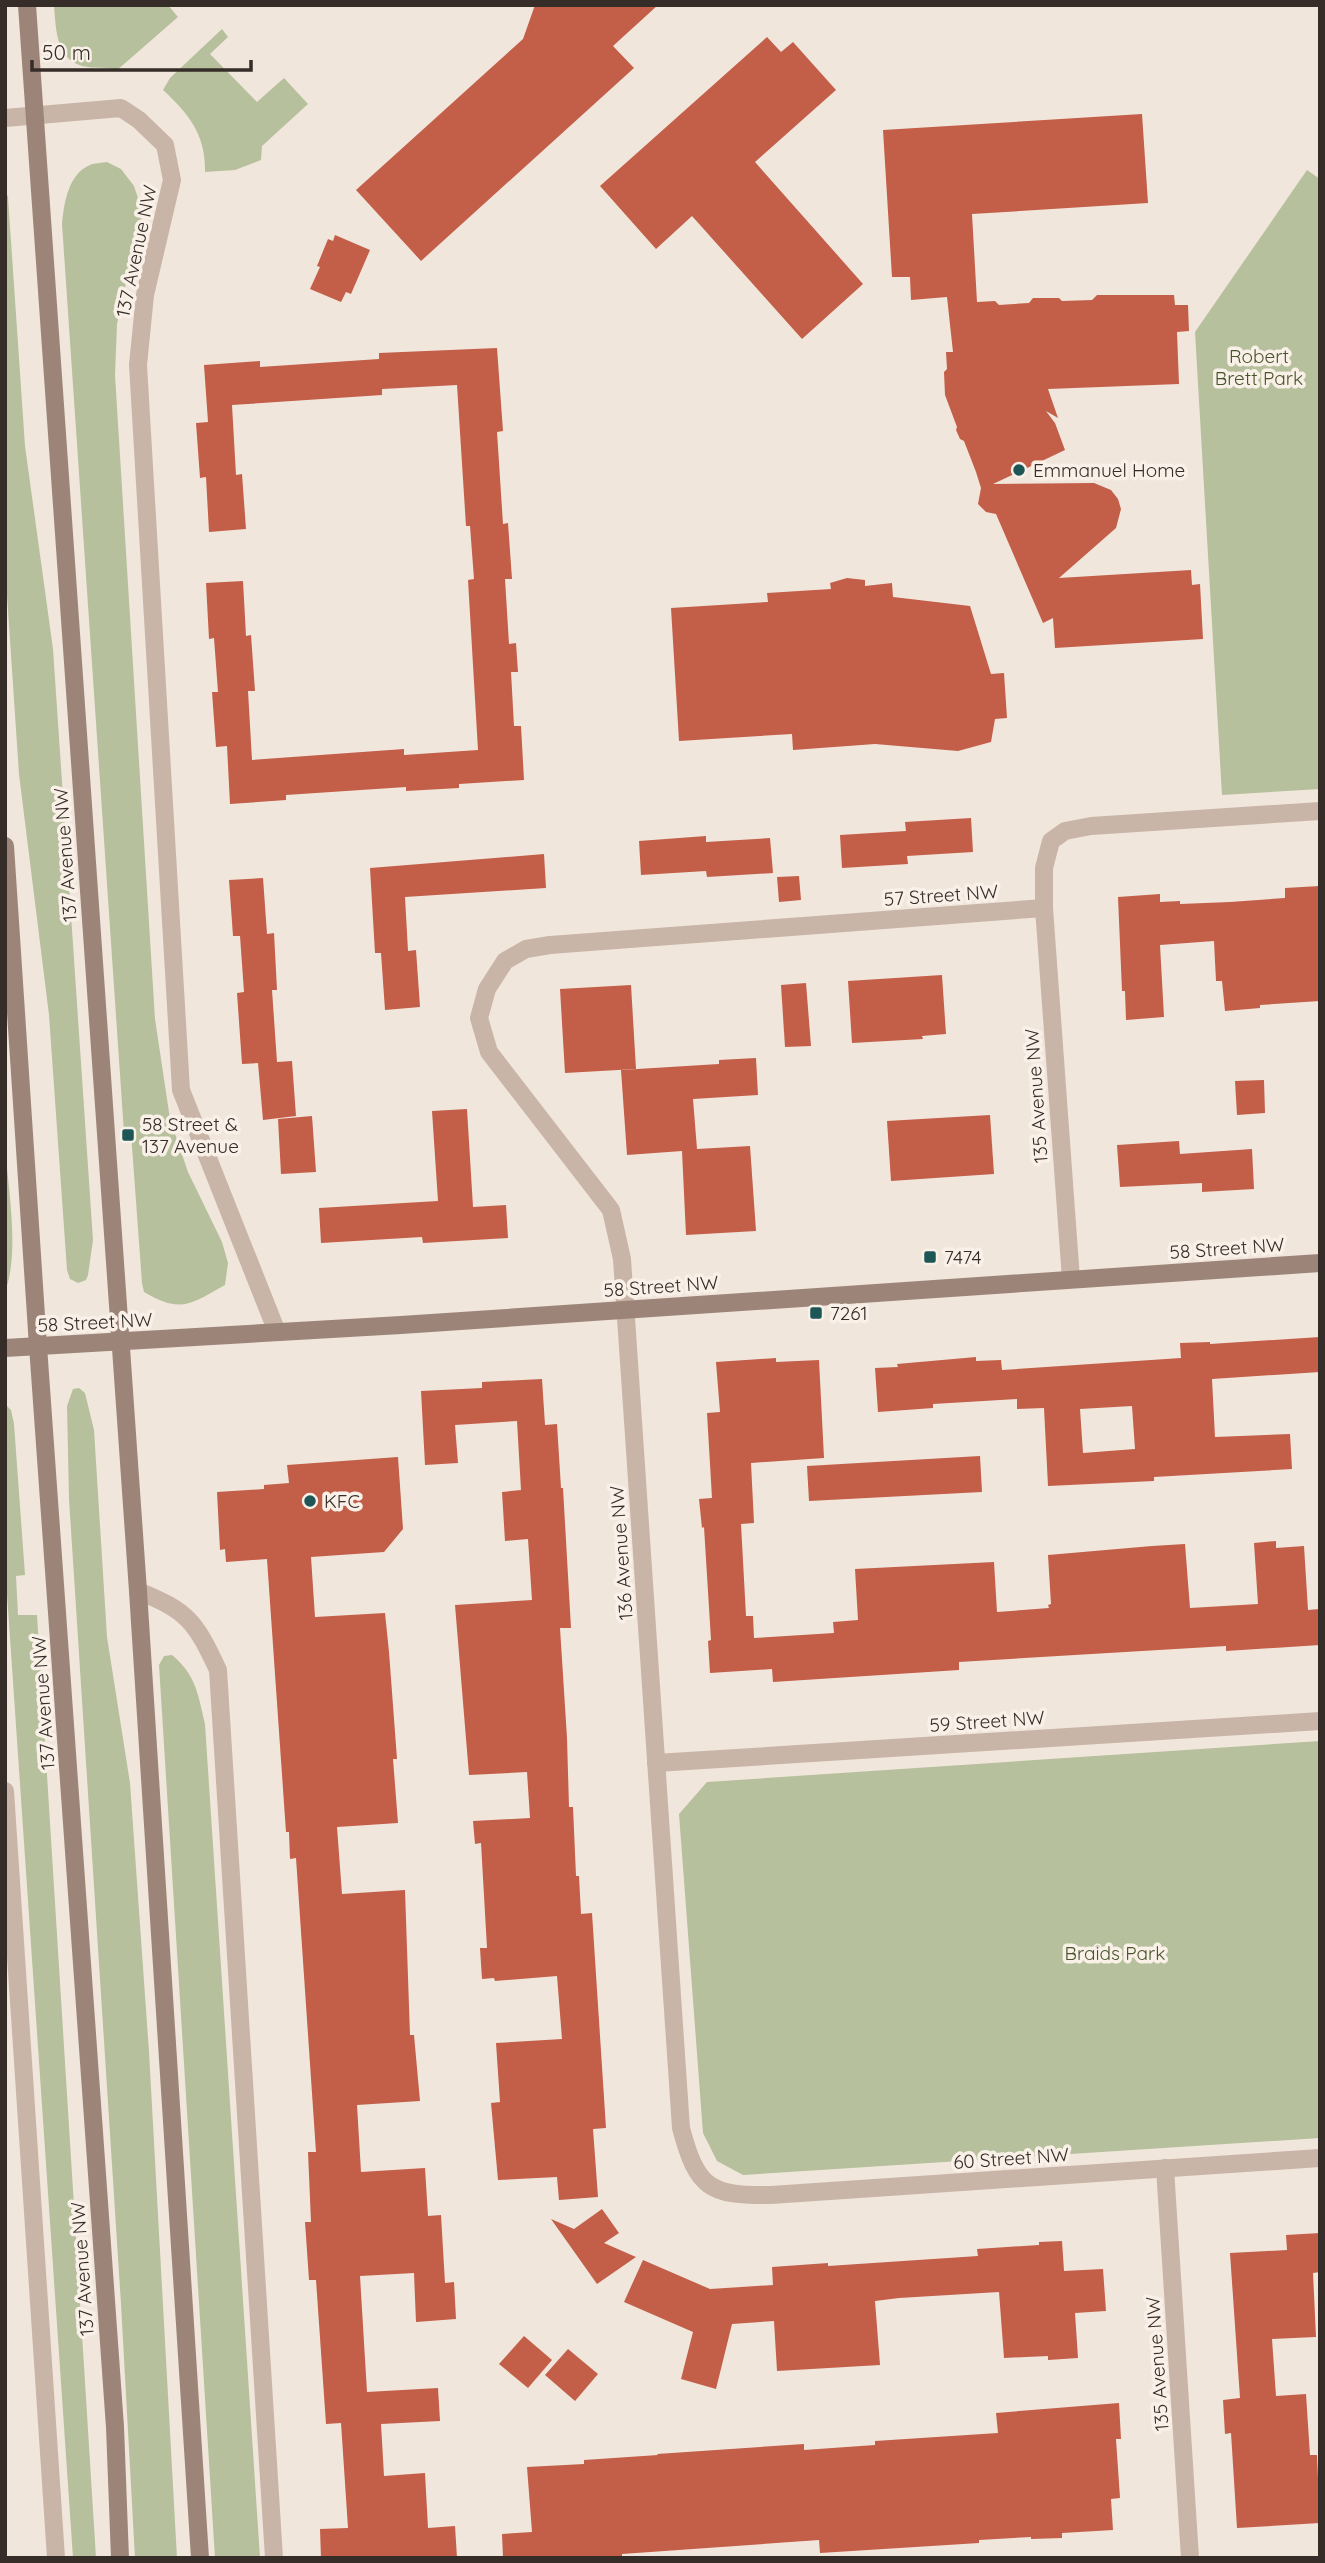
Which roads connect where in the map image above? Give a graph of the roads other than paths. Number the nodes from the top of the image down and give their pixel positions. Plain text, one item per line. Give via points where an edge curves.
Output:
1 (27, 5) edge
2 (34, 116) junction
3 (5, 118) edge
4 (1320, 811) edge
5 (5, 846) edge
6 (1044, 908) junction
7 (505, 961) joint
8 (1320, 1263) edge
9 (1071, 1279) junction
10 (627, 1309) junction
11 (277, 1332) junction
12 (120, 1341) junction
13 (38, 1346) junction
14 (5, 1348) edge
15 (138, 1591) junction
16 (1320, 1721) edge
17 (656, 1763) junction
18 (5, 1791) edge
19 (1320, 2158) edge
20 (1165, 2168) junction
21 (708, 2185) joint
22 (56, 2558) edge
23 (120, 2558) edge
24 (200, 2558) edge
25 (274, 2558) edge
26 (1190, 2558) edge

1 - 2 main road, 137 Avenue NW
2 - 3 street
2 - 11 street, 137 Avenue NW via 121,108 165,145 172,180 145,295 138,365 181,1090
2 - 12 main road, 137 Avenue NW
4 - 6 street via 1065,831 1051,841 1044,868
5 - 13 main road, 137 Avenue NW
6 - 7 street, 57 Street NW via 550,945 526,949
6 - 9 street, 135 Avenue NW
7 - 10 street, 136 Avenue NW via 487,989 479,1018 489,1052 611,1210
8 - 9 main road, 58 Street NW
9 - 10 main road, 58 Street NW
10 - 11 main road, 58 Street NW
10 - 17 street, 136 Avenue NW
11 - 12 main road, 58 Street NW
12 - 13 main road, 58 Street NW
12 - 15 main road, 137 Avenue NW
13 - 14 main road, 58 Street NW
13 - 23 main road, 137 Avenue NW via 114,2414
15 - 24 main road, 137 Avenue NW
15 - 25 street via 187,1616 218,1671
16 - 17 street, 59 Street NW
17 - 21 street, 136 Avenue NW via 681,2128 689,2160
18 - 22 street
19 - 20 street, 60 Street NW
20 - 21 street, 60 Street NW via 771,2195 735,2195
20 - 26 street, 135 Avenue NW

